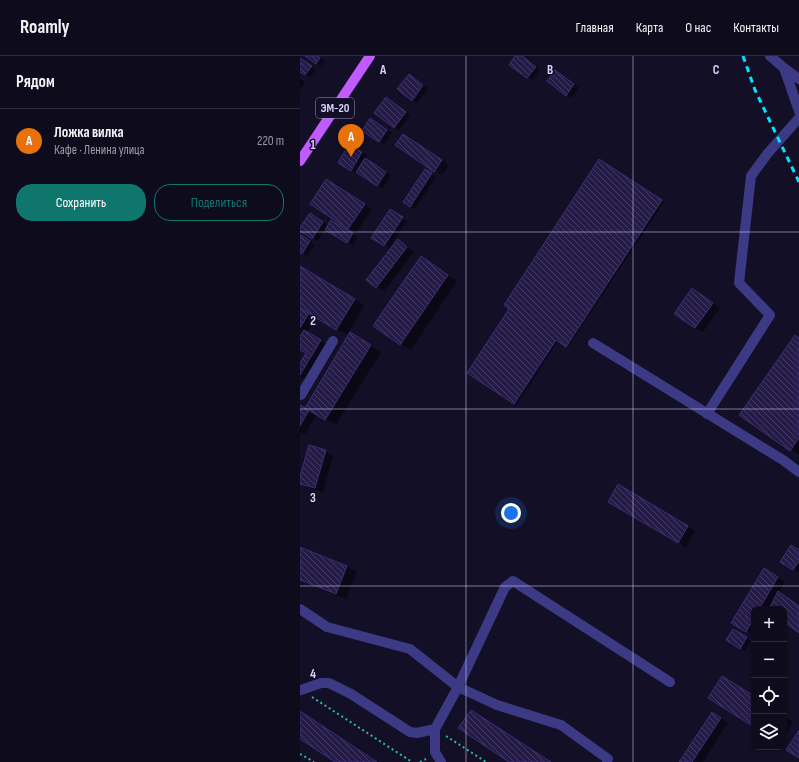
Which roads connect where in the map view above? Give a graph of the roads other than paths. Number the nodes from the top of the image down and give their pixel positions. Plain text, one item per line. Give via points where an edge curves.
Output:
1 (370, 56) edge
2 (770, 56) edge
3 (784, 68) junction
4 (799, 79) edge
5 (799, 111) edge
6 (799, 118) edge
7 (300, 161) edge
8 (334, 341) dead end
9 (593, 343) dead end
10 (300, 395) edge
11 (707, 414) junction
12 (799, 472) edge
13 (300, 609) edge
14 (670, 682) dead end
15 (458, 687) junction
16 (301, 690) road end
17 (435, 729) junction
18 (441, 762) edge
19 (608, 762) edge

1 - 7 main road, ЭМ-20
2 - 3 street
3 - 4 street
3 - 5 street
6 - 11 street via 751,176 739,283 770,315
8 - 10 street
9 - 11 street
11 - 12 street
13 - 15 street via 327,627 410,649
14 - 15 street via 513,581 505,587
15 - 17 street
15 - 19 street via 497,705 561,725 608,759
16 - 17 street via 329,683 410,732
17 - 18 street via 435,752

